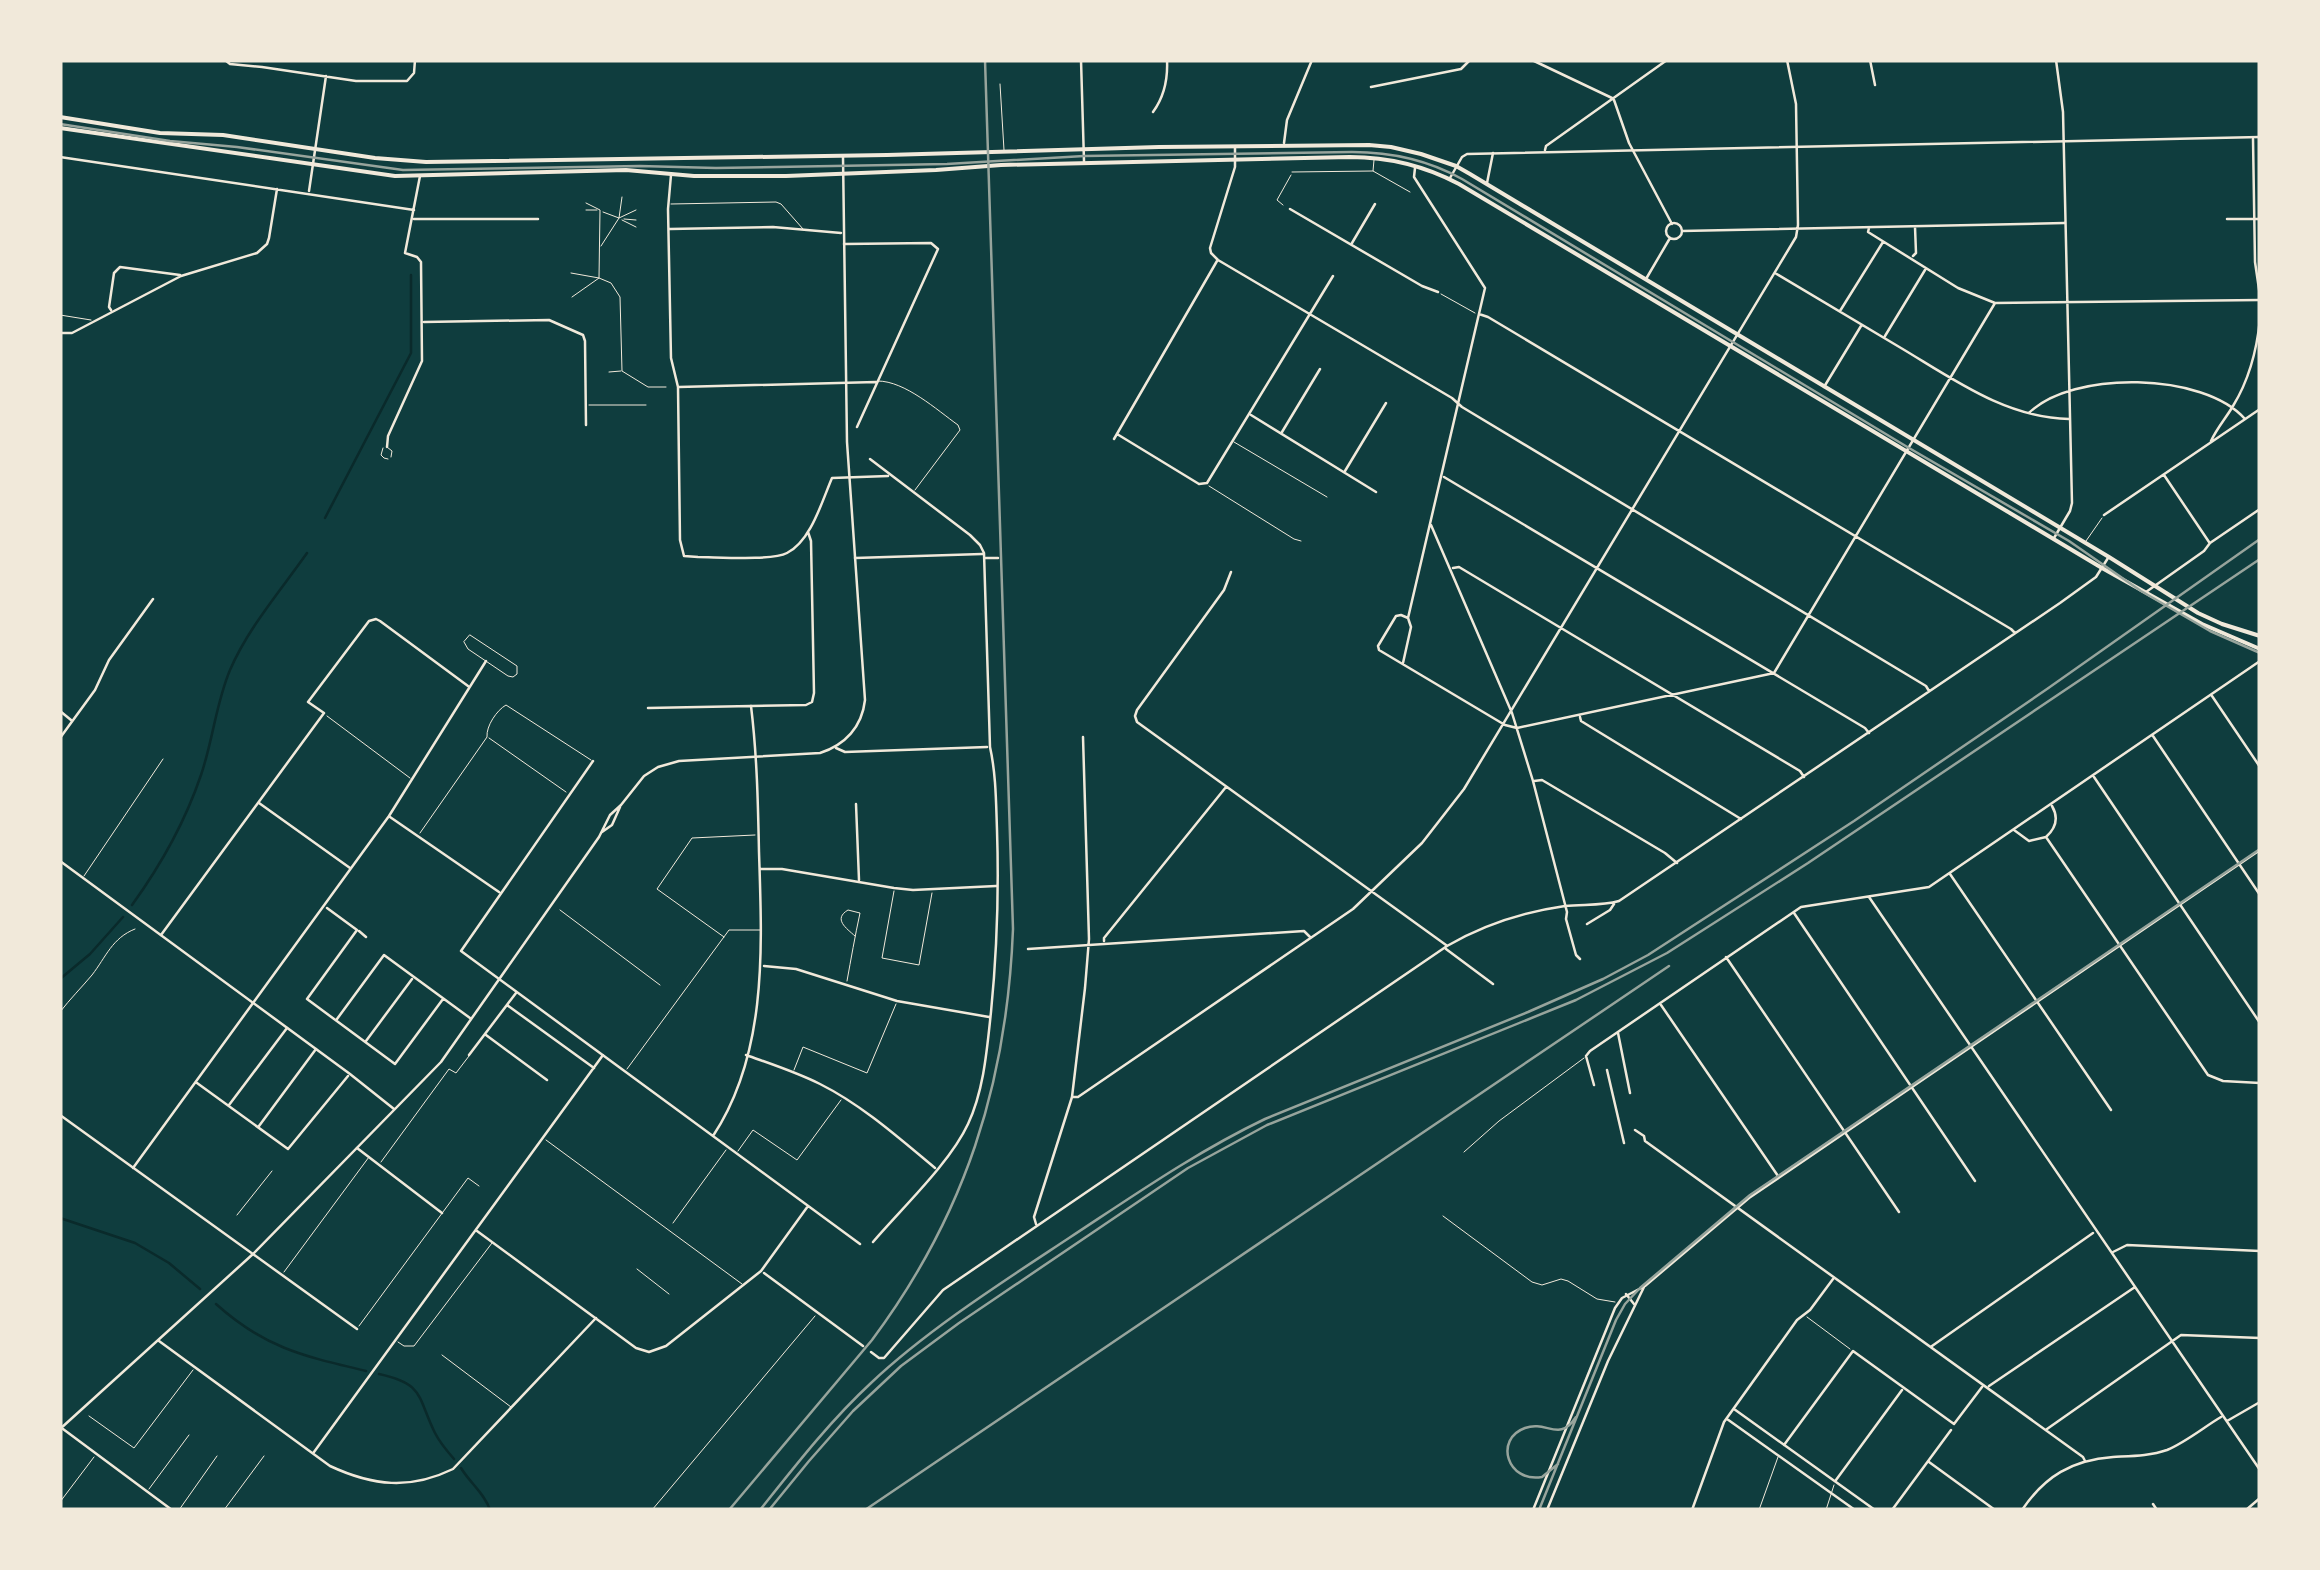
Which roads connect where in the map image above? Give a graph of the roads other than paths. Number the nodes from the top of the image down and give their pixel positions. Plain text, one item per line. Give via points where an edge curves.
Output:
1 (225, 60) edge
2 (415, 60) edge
3 (1081, 60) edge
4 (1167, 60) edge
5 (1312, 60) edge
6 (1470, 60) edge
7 (1532, 60) edge
8 (1667, 60) edge
9 (1787, 60) edge
10 (1870, 60) edge
11 (2056, 60) edge
12 (326, 76) junction
13 (1000, 84) dead end
14 (1875, 85) dead end
15 (1371, 87) dead end
16 (1613, 98) junction
17 (1153, 112) dead end
18 (60, 117) edge
19 (60, 128) edge
20 (2252, 137) junction
21 (2260, 137) edge
22 (2064, 141) junction
23 (1234, 146) junction
24 (1284, 146) junction
25 (1798, 147) junction
26 (315, 149) junction
27 (1084, 149) junction
28 (1634, 150) junction
29 (1004, 152) junction
30 (1544, 153) junction
31 (1493, 154) junction
32 (843, 156) junction
33 (60, 157) edge
34 (1374, 157) junction
35 (1235, 159) junction
36 (1084, 163) junction
37 (1288, 163) junction
38 (312, 164) junction
39 (1415, 166) junction
40 (1456, 166) junction
41 (1373, 171) junction
42 (1292, 172) junction
43 (420, 174) junction
44 (671, 174) junction
45 (843, 174) junction
46 (1450, 179) junction
47 (1486, 184) junction
48 (277, 188) junction
49 (1410, 192) dead end
50 (309, 193) junction
51 (622, 197) dead end
52 (588, 198) dead end
53 (668, 204) junction
54 (1375, 204) dead end
55 (1283, 205) dead end
56 (1290, 208) dead end
57 (414, 210) junction
58 (586, 210) dead end
59 (600, 210) junction
60 (636, 210) dead end
61 (412, 218) junction
62 (620, 218) junction
63 (2228, 219) dead end
64 (2257, 219) edge
65 (636, 220) dead end
66 (538, 221) dead end
67 (2066, 222) junction
68 (1672, 224) junction
69 (636, 227) dead end
70 (1915, 227) junction
71 (1868, 228) junction
72 (668, 229) junction
73 (804, 229) junction
74 (1798, 230) junction
75 (1682, 232) junction
76 (844, 233) junction
77 (1670, 238) junction
78 (1884, 240) junction
79 (844, 244) junction
80 (1351, 244) junction
81 (600, 249) junction
82 (1912, 258) junction
83 (1218, 260) junction
84 (1926, 268) junction
85 (1775, 272) junction
86 (571, 273) dead end
87 (181, 276) junction
88 (1333, 276) dead end
89 (599, 278) junction
90 (1645, 280) junction
91 (1438, 292) joint
92 (572, 298) dead end
93 (2260, 298) edge
94 (2068, 303) junction
95 (1995, 304) junction
96 (112, 311) junction
97 (1840, 312) junction
98 (1479, 314) junction
99 (60, 315) edge
100 (1310, 315) junction
101 (2260, 319) edge
102 (95, 320) junction
103 (422, 322) junction
104 (1862, 324) junction
105 (60, 333) edge
106 (1738, 336) junction
107 (1884, 338) junction
108 (1731, 346) junction
109 (1320, 369) dead end
110 (609, 372) dead end
111 (622, 372) junction
112 (630, 377) junction
113 (1951, 377) junction
114 (878, 382) junction
115 (846, 384) junction
116 (630, 386) dead end
117 (648, 387) junction
118 (666, 387) dead end
119 (678, 387) junction
120 (1824, 388) junction
121 (2070, 389) junction
122 (646, 394) dead end
123 (1386, 404) dead end
124 (586, 405) junction
125 (646, 405) dead end
126 (1459, 405) junction
127 (2232, 407) junction
128 (2260, 409) edge
129 (1250, 414) junction
130 (2028, 414) junction
131 (2070, 419) junction
132 (2245, 419) junction
133 (586, 425) dead end
134 (857, 427) dead end
135 (1680, 431) junction
136 (1282, 433) junction
137 (1913, 441) junction
138 (1234, 442) junction
139 (2210, 442) junction
140 (387, 447) dead end
141 (1907, 451) junction
142 (870, 459) dead end
143 (1344, 472) junction
144 (2164, 475) junction
145 (890, 476) junction
146 (850, 477) junction
147 (1442, 477) junction
148 (1207, 483) junction
149 (1376, 492) dead end
150 (914, 493) junction
151 (1327, 496) dead end
152 (2260, 509) edge
153 (1633, 510) junction
154 (2104, 515) joint
155 (1431, 524) junction
156 (2060, 528) junction
157 (808, 530) junction
158 (1856, 536) junction
159 (2054, 539) junction
160 (1301, 541) dead end
161 (2085, 542) junction
162 (2210, 543) junction
163 (984, 556) junction
164 (2109, 557) junction
165 (855, 558) junction
166 (998, 558) dead end
167 (1598, 568) junction
168 (2102, 568) junction
169 (1451, 569) junction
170 (1230, 572) dead end
171 (2154, 585) junction
172 (2146, 592) junction
173 (153, 599) dead end
174 (1808, 616) junction
175 (1408, 618) junction
176 (1562, 628) junction
177 (2016, 634) junction
178 (2260, 636) edge
179 (2260, 649) edge
180 (486, 661) junction
181 (2260, 661) edge
182 (1403, 664) junction
183 (1774, 674) junction
184 (469, 686) junction
185 (1930, 692) junction
186 (2211, 695) junction
187 (1673, 696) junction
188 (751, 706) junction
189 (648, 708) dead end
190 (60, 711) edge
191 (324, 713) junction
192 (1512, 713) junction
193 (1580, 715) junction
194 (73, 720) junction
195 (1504, 725) junction
196 (1516, 728) junction
197 (1869, 733) junction
198 (2152, 735) junction
199 (487, 736) junction
200 (60, 738) edge
201 (1083, 738) dead end
202 (835, 747) junction
203 (990, 747) junction
204 (756, 756) junction
205 (164, 759) dead end
206 (592, 761) joint
207 (2260, 767) edge
208 (2093, 775) junction
209 (1804, 777) junction
210 (413, 780) junction
211 (1533, 781) junction
212 (1227, 786) junction
213 (570, 794) junction
214 (259, 802) junction
215 (856, 804) dead end
216 (2050, 804) junction
217 (389, 816) junction
218 (1741, 820) junction
219 (2013, 829) junction
220 (758, 834) junction
221 (418, 836) junction
222 (2046, 838) junction
223 (2260, 850) edge
224 (60, 861) edge
225 (1677, 863) junction
226 (2239, 864) junction
227 (351, 869) junction
228 (760, 869) junction
229 (1949, 873) junction
230 (83, 878) junction
231 (859, 882) junction
232 (998, 886) junction
233 (894, 888) junction
234 (933, 889) junction
235 (1373, 891) junction
236 (501, 893) junction
237 (2260, 895) edge
238 (1868, 896) junction
239 (1614, 902) junction
240 (2180, 905) junction
241 (324, 906) junction
242 (1565, 906) junction
243 (560, 910) dead end
244 (1793, 912) junction
245 (1586, 924) dead end
246 (135, 929) dead end
247 (358, 930) junction
248 (761, 930) junction
249 (161, 936) junction
250 (855, 936) junction
251 (366, 937) dead end
252 (724, 937) junction
253 (1311, 938) junction
254 (1104, 943) junction
255 (1089, 944) junction
256 (1446, 946) junction
257 (2120, 946) junction
258 (1028, 949) dead end
259 (1726, 958) junction
260 (1580, 959) dead end
261 (761, 966) junction
262 (413, 977) junction
263 (501, 979) junction
264 (1493, 984) dead end
265 (660, 985) dead end
266 (846, 985) junction
267 (517, 992) junction
268 (443, 999) junction
269 (897, 1001) junction
270 (2038, 1002) junction
271 (253, 1003) junction
272 (1660, 1003) junction
273 (507, 1005) junction
274 (60, 1012) edge
275 (991, 1018) junction
276 (336, 1020) junction
277 (472, 1020) junction
278 (2260, 1023) edge
279 (287, 1028) junction
280 (1618, 1032) junction
281 (485, 1034) junction
282 (365, 1042) junction
283 (1971, 1047) junction
284 (316, 1049) junction
285 (604, 1055) junction
286 (469, 1056) joint
287 (746, 1056) junction
288 (1586, 1056) junction
289 (441, 1062) junction
290 (594, 1068) junction
291 (449, 1069) junction
292 (1606, 1070) dead end
293 (625, 1071) junction
294 (794, 1071) junction
295 (350, 1074) junction
296 (547, 1080) dead end
297 (196, 1082) junction
298 (2260, 1083) edge
299 (1594, 1085) dead end
300 (1912, 1087) junction
301 (1630, 1094) dead end
302 (843, 1097) junction
303 (1072, 1098) junction
304 (228, 1106) junction
305 (395, 1110) junction
306 (2111, 1110) dead end
307 (60, 1114) edge
308 (258, 1127) junction
309 (1635, 1130) dead end
310 (1845, 1132) junction
311 (712, 1136) junction
312 (544, 1138) junction
313 (1624, 1143) dead end
314 (728, 1147) junction
315 (357, 1148) junction
316 (1464, 1152) dead end
317 (737, 1154) junction
318 (369, 1157) junction
319 (380, 1165) junction
320 (133, 1168) junction
321 (936, 1169) junction
322 (272, 1171) dead end
323 (1778, 1178) junction
324 (1975, 1181) dead end
325 (479, 1186) dead end
326 (808, 1206) junction
327 (1736, 1207) junction
328 (1899, 1212) dead end
329 (442, 1213) junction
330 (237, 1215) dead end
331 (1443, 1216) dead end
332 (673, 1223) dead end
333 (1037, 1225) junction
334 (476, 1230) junction
335 (2096, 1232) junction
336 (492, 1242) junction
337 (873, 1242) dead end
338 (860, 1244) dead end
339 (2260, 1251) edge
340 (2112, 1252) junction
341 (253, 1254) junction
342 (637, 1269) dead end
343 (762, 1271) junction
344 (282, 1274) junction
345 (1834, 1278) junction
346 (744, 1286) junction
347 (1645, 1286) junction
348 (2134, 1287) junction
349 (670, 1294) dead end
350 (1626, 1294) junction
351 (1618, 1302) junction
352 (1634, 1304) junction
353 (817, 1313) junction
354 (1804, 1314) junction
355 (596, 1318) junction
356 (357, 1328) joint
357 (2260, 1338) edge
358 (158, 1340) junction
359 (395, 1340) junction
360 (2171, 1342) junction
361 (863, 1346) dead end
362 (1931, 1347) junction
363 (1853, 1351) junction
364 (871, 1352) dead end
365 (442, 1355) dead end
366 (195, 1367) junction
367 (1986, 1386) junction
368 (1904, 1388) junction
369 (2260, 1402) edge
370 (512, 1407) junction
371 (1733, 1408) junction
372 (89, 1416) dead end
373 (1726, 1418) junction
374 (2224, 1419) junction
375 (1954, 1424) junction
376 (61, 1429) edge
377 (1951, 1430) joint
378 (2046, 1430) junction
379 (189, 1435) dead end
380 (1784, 1445) junction
381 (96, 1454) junction
382 (312, 1454) junction
383 (217, 1456) dead end
384 (264, 1456) dead end
385 (1778, 1456) junction
386 (1928, 1461) junction
387 (2084, 1461) junction
388 (2260, 1470) edge
389 (1836, 1482) junction
390 (147, 1492) junction
391 (1832, 1493) junction
392 (2260, 1498) edge
393 (60, 1502) edge
394 (2153, 1504) dead end
395 (172, 1510) edge
396 (179, 1510) edge
397 (224, 1510) edge
398 (652, 1510) edge
399 (1534, 1510) edge
400 (1548, 1510) edge
401 (1692, 1510) edge
402 (1759, 1510) edge
403 (1826, 1510) edge
404 (1854, 1510) edge
405 (1874, 1510) edge
406 (1892, 1510) edge
407 (1995, 1510) edge
408 (2022, 1510) edge
409 (2158, 1510) edge
410 (2246, 1510) edge

1 - 12 street
2 - 12 street via 407,81
3 - 27 street
4 - 17 street via 1165,89
5 - 24 street via 1286,120
6 - 15 street via 1461,70
7 - 16 street
8 - 16 street
9 - 25 street
10 - 14 street
11 - 22 street
12 - 26 street
13 - 29 street
16 - 28 street
16 - 30 street
18 - 26 main road
19 - 38 main road
20 - 21 street
20 - 22 street
20 - 64 street
22 - 25 street
22 - 67 street
23 - 24 main road
23 - 27 main road
23 - 35 street
24 - 40 main road via 1385,146
25 - 28 street
25 - 74 street
26 - 32 main road via 441,163
26 - 38 street
27 - 29 main road
27 - 36 street
28 - 30 street
28 - 68 street
29 - 32 main road
30 - 31 street
31 - 40 street via 1467,154
31 - 47 street
32 - 45 street
33 - 48 street
34 - 37 main road
34 - 39 main road
34 - 41 street
35 - 36 main road
35 - 37 main road
35 - 83 street via 1210,248
36 - 45 main road
37 - 42 street
38 - 43 main road
38 - 50 street
39 - 46 main road
39 - 98 street via 1414,177 1484,286
40 - 46 street
40 - 47 main road
41 - 42 street
41 - 49 street
42 - 55 street via 1277,200
43 - 44 main road
43 - 57 street
44 - 45 main road
44 - 53 street
45 - 76 street
46 - 108 main road
47 - 90 main road
48 - 50 street
48 - 87 street via 264,248
50 - 57 street
51 - 62 street
52 - 59 street
53 - 72 street
53 - 73 street via 776,202
54 - 80 street
56 - 80 street
57 - 61 street
58 - 59 street
59 - 62 street
59 - 81 street
60 - 62 street
61 - 66 street
61 - 103 street via 405,254 421,262
62 - 65 street
62 - 69 street
62 - 81 street
63 - 64 street
64 - 93 street
67 - 70 street
67 - 94 street
68 - 75 street
68 - 77 street
70 - 71 street
70 - 82 street
71 - 74 street
71 - 78 street
72 - 73 street
72 - 119 street via 670,358
73 - 76 street
74 - 75 street
74 - 85 street
75 - 77 street
76 - 79 street
77 - 90 street
78 - 82 street
78 - 97 street
79 - 114 street via 931,243 938,249
79 - 115 street
80 - 91 street
81 - 89 street
82 - 84 street
83 - 100 street
83 - 148 street via 1116,437
84 - 95 street
84 - 107 street
85 - 97 street
85 - 106 street
86 - 89 street
87 - 96 street
87 - 96 street via 116,269
88 - 100 street
89 - 92 street
89 - 111 street via 620,297
90 - 106 main road
91 - 98 street
93 - 94 street
94 - 95 street
94 - 121 street
95 - 113 street
96 - 102 street
97 - 104 street
98 - 126 street
98 - 135 street
99 - 102 street
100 - 126 street
100 - 129 street
101 - 127 street
102 - 105 street
103 - 124 street via 549,320 578,332 586,341
103 - 140 street via 420,368
104 - 107 street
104 - 120 street
106 - 108 street
106 - 120 main road
107 - 113 street
108 - 135 street
108 - 141 main road
109 - 136 street
110 - 111 street
111 - 112 street
112 - 116 street
112 - 117 street
113 - 130 street
113 - 137 street
114 - 115 street
114 - 134 street
114 - 150 street via 920,397 960,430
115 - 119 street
115 - 146 street
117 - 118 street
117 - 122 street
119 - 157 street via 684,556 777,556
120 - 137 main road
121 - 127 street via 2172,384
121 - 130 street
121 - 131 street
123 - 143 street
124 - 125 street
124 - 133 street
126 - 147 street
126 - 153 street
127 - 132 street
127 - 139 street
128 - 132 street
129 - 136 street
129 - 138 street
130 - 131 street
131 - 156 street via 2072,503
132 - 139 street
135 - 153 street
135 - 158 street
136 - 143 street
137 - 141 street
137 - 156 main road
138 - 148 street
138 - 151 street
139 - 144 street
141 - 158 street
141 - 159 main road
142 - 145 street
143 - 149 street
144 - 154 street
144 - 162 street
145 - 146 street
145 - 150 street
146 - 157 street via 832,478
146 - 165 street
147 - 155 street
147 - 167 street
148 - 160 street
150 - 163 street via 970,535
152 - 162 street
153 - 167 street
153 - 174 street
154 - 161 street
155 - 169 street
155 - 175 street
156 - 159 street
156 - 161 main road
157 - 188 street via 814,700
158 - 174 street
158 - 177 street
159 - 168 main road
161 - 164 main road
162 - 171 street
163 - 165 street
163 - 166 street
163 - 203 street
164 - 168 street
164 - 171 main road
165 - 202 street via 864,708 856,728
167 - 176 street
167 - 183 street
168 - 172 main road
168 - 177 street
169 - 176 street via 1459,566
169 - 192 street
170 - 212 street via 1136,716
171 - 172 street
171 - 178 main road via 2209,619
172 - 179 main road
173 - 194 street
174 - 183 street
174 - 185 street
175 - 182 street
175 - 182 street via 1396,616 1378,646
176 - 187 street
176 - 192 street
177 - 185 street
180 - 180 street via 508,676 517,674 517,666 468,636 465,646
180 - 184 street
181 - 186 street
182 - 195 street
183 - 187 street
183 - 197 street
184 - 191 street via 372,618 308,702
184 - 210 street
185 - 197 street
186 - 198 street
186 - 207 street
187 - 193 street
187 - 209 street
188 - 189 street
188 - 204 street
190 - 194 street
191 - 210 street
191 - 214 street
192 - 195 street
192 - 196 street
193 - 196 street
193 - 218 street
194 - 200 street
195 - 196 street
195 - 235 street via 1447,813
196 - 211 street
197 - 209 street
198 - 208 street
198 - 226 street
199 - 206 street via 502,707 510,705
199 - 213 street
199 - 221 street
201 - 255 street
202 - 203 street
202 - 204 street
203 - 232 street
204 - 220 street
204 - 263 street via 668,763 644,776 608,818
205 - 230 street
206 - 213 street
208 - 216 street
208 - 240 street
209 - 218 street
210 - 217 street
211 - 225 street via 1542,780
211 - 242 street
212 - 235 street
212 - 254 street
213 - 236 street
214 - 227 street
214 - 249 street
215 - 231 street
216 - 219 street
216 - 222 street via 2056,822
217 - 221 street
217 - 227 street
218 - 225 street
219 - 222 street via 2029,841
219 - 229 street
220 - 228 street
220 - 252 street via 692,838 657,889
221 - 236 street
222 - 257 street
223 - 226 street
224 - 230 street
225 - 239 street
226 - 237 street
226 - 240 street
227 - 241 street
228 - 231 street
228 - 248 street
229 - 238 street via 1929,887
229 - 270 street
230 - 249 street
231 - 233 street
232 - 234 street
232 - 275 street
233 - 234 street
233 - 234 street via 882,958 920,965
235 - 253 street
235 - 256 street
236 - 263 street via 461,951
238 - 244 street
238 - 283 street
239 - 242 street
239 - 245 street
240 - 257 street
240 - 278 street
241 - 247 street
241 - 271 street
242 - 256 street via 1504,919
242 - 260 street
243 - 265 street
244 - 259 street
244 - 300 street
246 - 274 street via 113,943
247 - 251 street
247 - 276 street via 307,1000
248 - 252 street via 729,930
248 - 261 street
249 - 271 street
250 - 250 street via 840,918 848,910 860,914
250 - 266 street
252 - 293 street
253 - 254 street via 1304,932
253 - 303 street
254 - 255 street
255 - 258 street
255 - 303 street
256 - 264 street
256 - 333 street
257 - 270 street
257 - 298 street via 2208,1075
259 - 272 street
259 - 310 street
261 - 266 street
261 - 287 street
262 - 268 street
262 - 276 street via 384,955
262 - 282 street
263 - 267 street
263 - 277 street
266 - 269 street
267 - 273 street
267 - 285 street
268 - 277 street
268 - 282 street via 394,1064
269 - 275 street
269 - 294 street via 867,1073 804,1047
270 - 283 street
270 - 306 street
271 - 279 street
271 - 297 street
272 - 280 street
272 - 323 street
273 - 281 street
273 - 290 street
275 - 321 street via 973,1112
276 - 282 street
277 - 289 street
279 - 284 street
279 - 304 street
280 - 288 street
280 - 301 street
281 - 286 street
281 - 296 street
283 - 300 street
283 - 335 street
284 - 295 street
284 - 308 street
285 - 290 street
285 - 293 street
286 - 291 street via 456,1073
287 - 294 street
287 - 311 street
288 - 299 street
288 - 316 street
289 - 291 street
289 - 305 street
290 - 312 street
291 - 319 street
292 - 313 street
293 - 311 street
294 - 302 street
295 - 305 street
295 - 308 street via 288,1149
297 - 304 street
297 - 320 street
300 - 310 street
300 - 324 street
302 - 317 street via 797,1160 753,1130
302 - 321 street
303 - 333 street via 1034,1217
304 - 308 street
305 - 315 street
307 - 320 street
309 - 327 street
310 - 323 street
310 - 328 street
311 - 314 street
312 - 334 street
312 - 346 street
314 - 317 street
314 - 332 street
315 - 318 street
315 - 341 street
317 - 326 street
318 - 319 street
318 - 344 street
319 - 329 street
320 - 341 street
321 - 337 street
322 - 330 street
323 - 327 street
325 - 329 street via 468,1178
326 - 338 street
326 - 343 street
327 - 345 street
327 - 347 street
329 - 356 street
331 - 351 street via 1532,1282 1562,1279 1597,1299
333 - 364 street via 938,1294 884,1358
334 - 336 street
334 - 359 street
335 - 340 street
335 - 362 street
336 - 355 street
336 - 359 street via 414,1346
339 - 340 street via 2127,1245
340 - 348 street
341 - 344 street
341 - 358 street
342 - 349 street
343 - 346 street
343 - 353 street
344 - 356 street
345 - 354 street
345 - 362 street
346 - 355 street via 649,1352
347 - 350 street
347 - 352 street
348 - 360 street
348 - 367 street
350 - 351 street
350 - 352 street
351 - 399 street
352 - 400 street
353 - 361 street
353 - 398 street
354 - 363 street
354 - 371 street
355 - 370 street
357 - 360 street via 2182,1335
358 - 366 street
358 - 376 street
359 - 382 street
360 - 374 street
360 - 378 street
362 - 367 street
363 - 368 street
363 - 380 street
365 - 370 street
366 - 372 street via 134,1448
366 - 382 street
367 - 375 street
367 - 378 street
368 - 375 street
368 - 389 street
369 - 374 street
370 - 382 street via 454,1468 428,1479 363,1480
371 - 373 street
371 - 380 street
373 - 385 street
373 - 401 street
374 - 387 street via 2168,1449
374 - 388 street
375 - 377 street
376 - 381 street
377 - 386 street
378 - 387 street
379 - 390 street
380 - 389 street
381 - 390 street
381 - 393 street
383 - 396 street
384 - 397 street
385 - 391 street
385 - 402 street
386 - 406 street
386 - 407 street
387 - 408 street via 2046,1480
389 - 391 street
389 - 405 street
390 - 395 street
391 - 403 street
391 - 404 street
392 - 410 street
394 - 409 street

